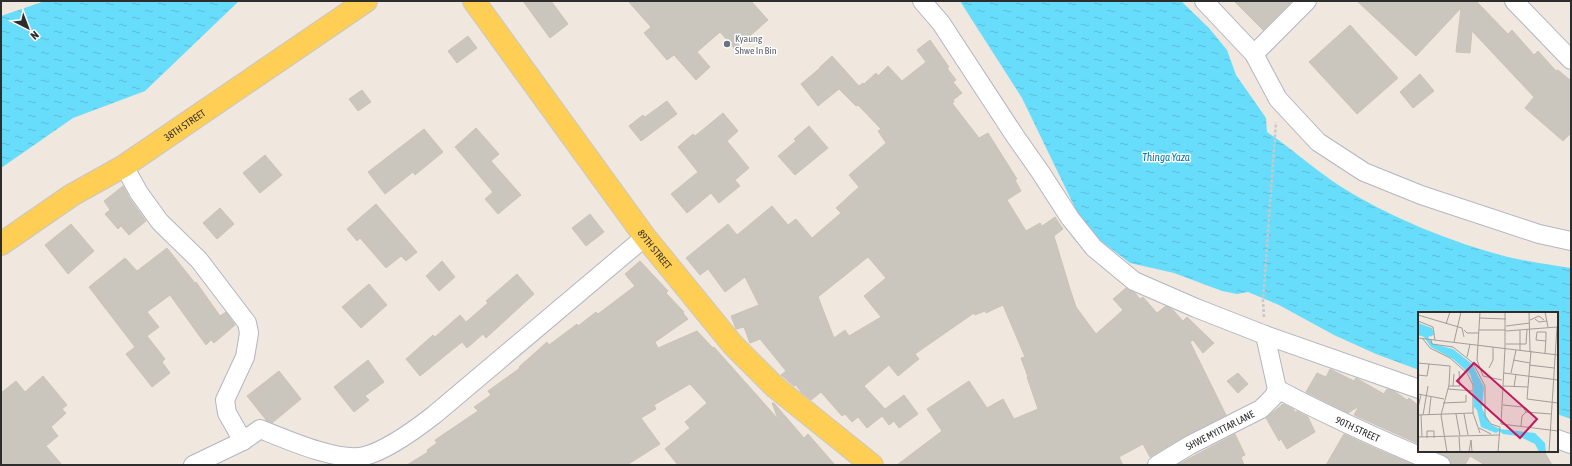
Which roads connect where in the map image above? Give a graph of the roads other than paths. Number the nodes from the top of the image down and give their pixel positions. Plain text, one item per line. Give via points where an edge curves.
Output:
1 (366, 1) edge
2 (474, 1) edge
3 (922, 1) edge
4 (1204, 1) edge
5 (1307, 1) edge
6 (1514, 1) edge
7 (1254, 54) junction
8 (1571, 60) edge
9 (124, 166) junction
10 (645, 238) junction
11 (1571, 241) edge
12 (1, 244) edge
13 (1265, 335) junction
14 (1277, 389) junction
15 (1418, 389) edge
16 (1558, 439) edge
17 (244, 441) junction
18 (1571, 444) edge
19 (193, 465) edge
20 (872, 465) edge
21 (1157, 465) edge
22 (1441, 465) edge

1 - 9 main road, 38TH STREET
2 - 10 main road, 89TH STREET
3 - 13 street via 941,23 1070,218 1094,248 1134,281
4 - 7 street
5 - 7 street
6 - 8 street
7 - 11 street via 1278,99 1318,142 1364,172 1421,195 1539,234
9 - 12 main road, 38TH STREET via 72,195
9 - 17 street via 160,222 199,260 246,323 249,333 245,357 225,400 227,413
10 - 17 street via 434,416 409,434 379,450 365,456 341,455 294,443 260,429
10 - 20 main road, 89TH STREET via 753,367 804,412
13 - 14 street
13 - 15 street
14 - 21 street, SHWE MYITTAR LANE via 1274,396 1260,409
14 - 22 street, 90TH STREET via 1360,431
16 - 18 street
17 - 19 street

